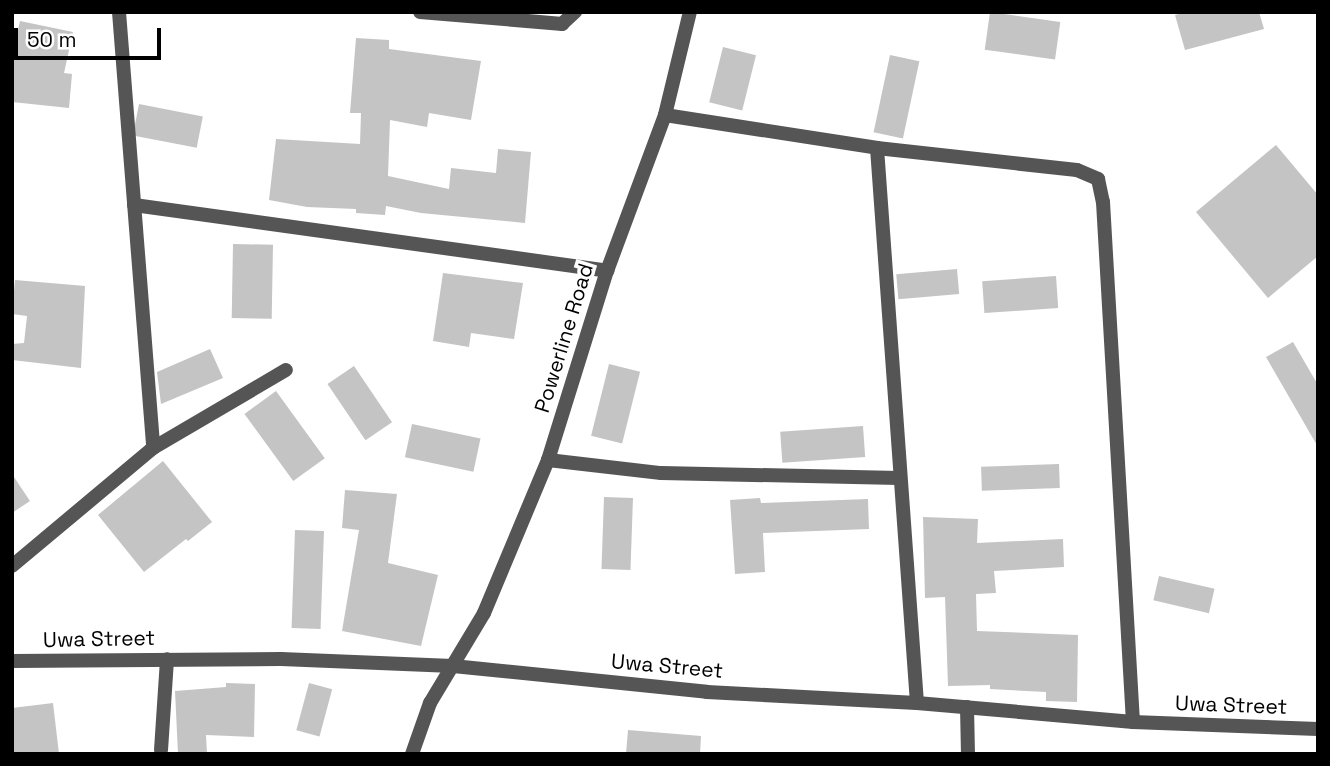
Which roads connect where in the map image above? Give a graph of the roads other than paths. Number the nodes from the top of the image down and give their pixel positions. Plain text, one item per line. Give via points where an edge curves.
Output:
1 (119, 12) edge
2 (419, 12) edge
3 (575, 12) edge
4 (690, 12) edge
5 (665, 115) junction
6 (877, 148) junction
7 (134, 205) junction
8 (607, 271) junction
9 (286, 370) dead end
10 (153, 448) junction
11 (548, 460) junction
12 (899, 478) junction
13 (12, 566) edge
14 (167, 659) junction
15 (12, 662) edge
16 (453, 666) junction
17 (917, 703) junction
18 (967, 707) junction
19 (1133, 722) junction
20 (1318, 729) edge
21 (161, 750) dead end
22 (412, 754) edge
23 (968, 754) edge

1 - 7 street
2 - 3 street via 562,24
4 - 5 street, Powerline Road
5 - 6 street
5 - 8 street, Powerline Road
6 - 12 street
6 - 19 street via 1077,170 1098,179 1103,202
7 - 8 street
7 - 10 street
8 - 11 street, Powerline Road
9 - 10 street
10 - 13 street
11 - 12 street via 661,473
11 - 16 street, Powerline Road via 484,613
12 - 17 street
14 - 15 street, Uwa Street
14 - 16 street, Uwa Street
14 - 21 street
16 - 17 street, Uwa Street via 707,692
16 - 22 street, Powerline Road via 429,703
17 - 18 street, Uwa Street
18 - 19 street, Uwa Street
18 - 23 street
19 - 20 street, Uwa Street

